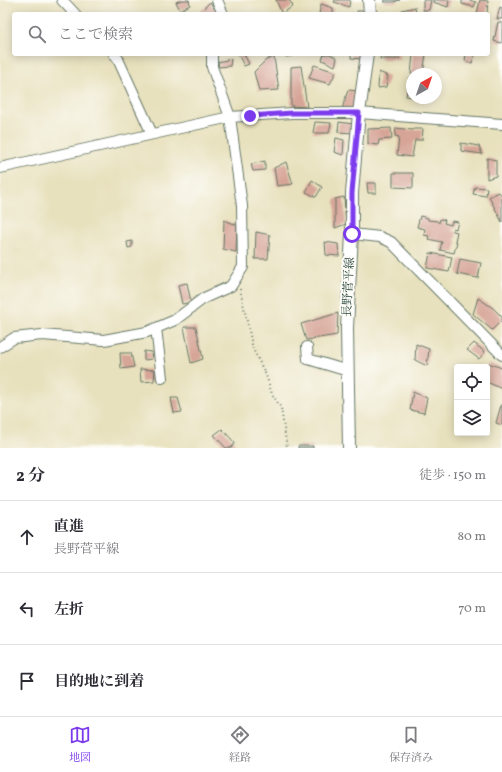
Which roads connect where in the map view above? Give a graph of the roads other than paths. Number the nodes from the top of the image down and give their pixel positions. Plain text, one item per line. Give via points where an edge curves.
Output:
1 (62, 0) edge
2 (217, 0) edge
3 (369, 0) edge
4 (73, 12) edge
5 (222, 12) edge
6 (370, 12) edge
7 (116, 56) edge
8 (212, 56) edge
9 (367, 56) edge
10 (359, 113) junction
11 (230, 117) junction
12 (502, 124) edge
13 (152, 134) junction
14 (0, 168) edge
15 (352, 234) junction
16 (156, 328) junction
17 (0, 347) edge
18 (307, 347) dead end
19 (502, 355) edge
20 (348, 371) junction
21 (162, 378) dead end
22 (349, 448) edge

1 - 4 street
2 - 5 street
3 - 6 main road
7 - 13 street
8 - 11 street via 212,67
9 - 10 main road, 長野菅平線
10 - 11 street via 292,113
10 - 12 street
10 - 15 main road, 長野菅平線 via 352,193
11 - 13 street
11 - 16 street via 242,206 243,267 231,286 204,298 175,320
13 - 14 street
15 - 19 street via 380,237 391,242
15 - 20 main road, 長野菅平線 via 347,328
16 - 17 street via 104,340 42,335 14,338
16 - 21 street
18 - 20 street via 308,359
20 - 22 main road, 長野菅平線

